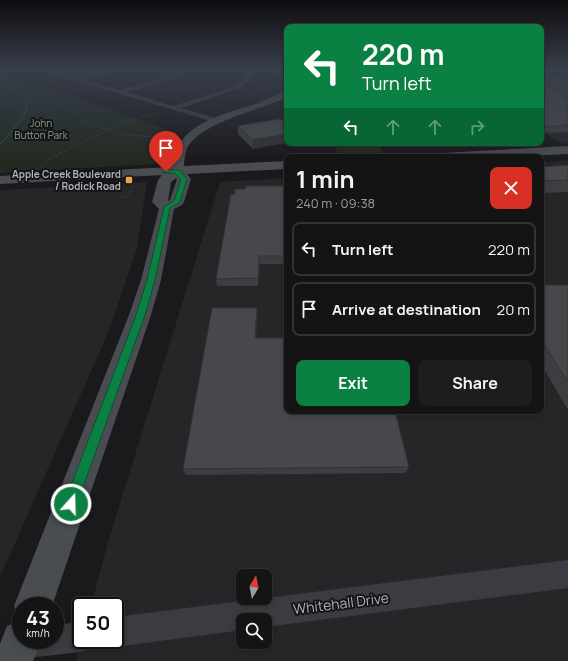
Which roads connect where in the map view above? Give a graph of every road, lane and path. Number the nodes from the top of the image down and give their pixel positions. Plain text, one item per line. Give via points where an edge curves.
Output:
1 (9, 100) edge
2 (146, 100) edge
3 (199, 100) edge
4 (275, 100) edge
5 (41, 101) joint
6 (8, 105) junction
7 (0, 108) edge
8 (173, 108) junction
9 (158, 112) dead end
10 (217, 121) junction
11 (111, 129) junction
12 (173, 138) dead end
13 (568, 150) edge
14 (496, 154) edge
15 (284, 165) edge
16 (39, 167) dead end
17 (177, 171) junction
18 (0, 180) edge
19 (133, 181) dead end
20 (121, 197) dead end
21 (568, 574) edge
22 (36, 597) edge
23 (124, 631) edge

1 - 6 path
2 - 8 street
3 - 8 street
4 - 10 main road
5 - 6 path
5 - 11 path via 57,103 77,114 86,123
6 - 7 path
8 - 10 street
9 - 11 path
10 - 17 main road via 198,132 182,146
11 - 12 path via 114,134 126,136 156,135
11 - 16 path via 69,148
13 - 14 main road
15 - 17 main road
17 - 18 main road
17 - 22 main road via 184,179 177,202 167,207 151,280 140,315
19 - 20 path via 128,196
21 - 23 street, Whitehall Drive

